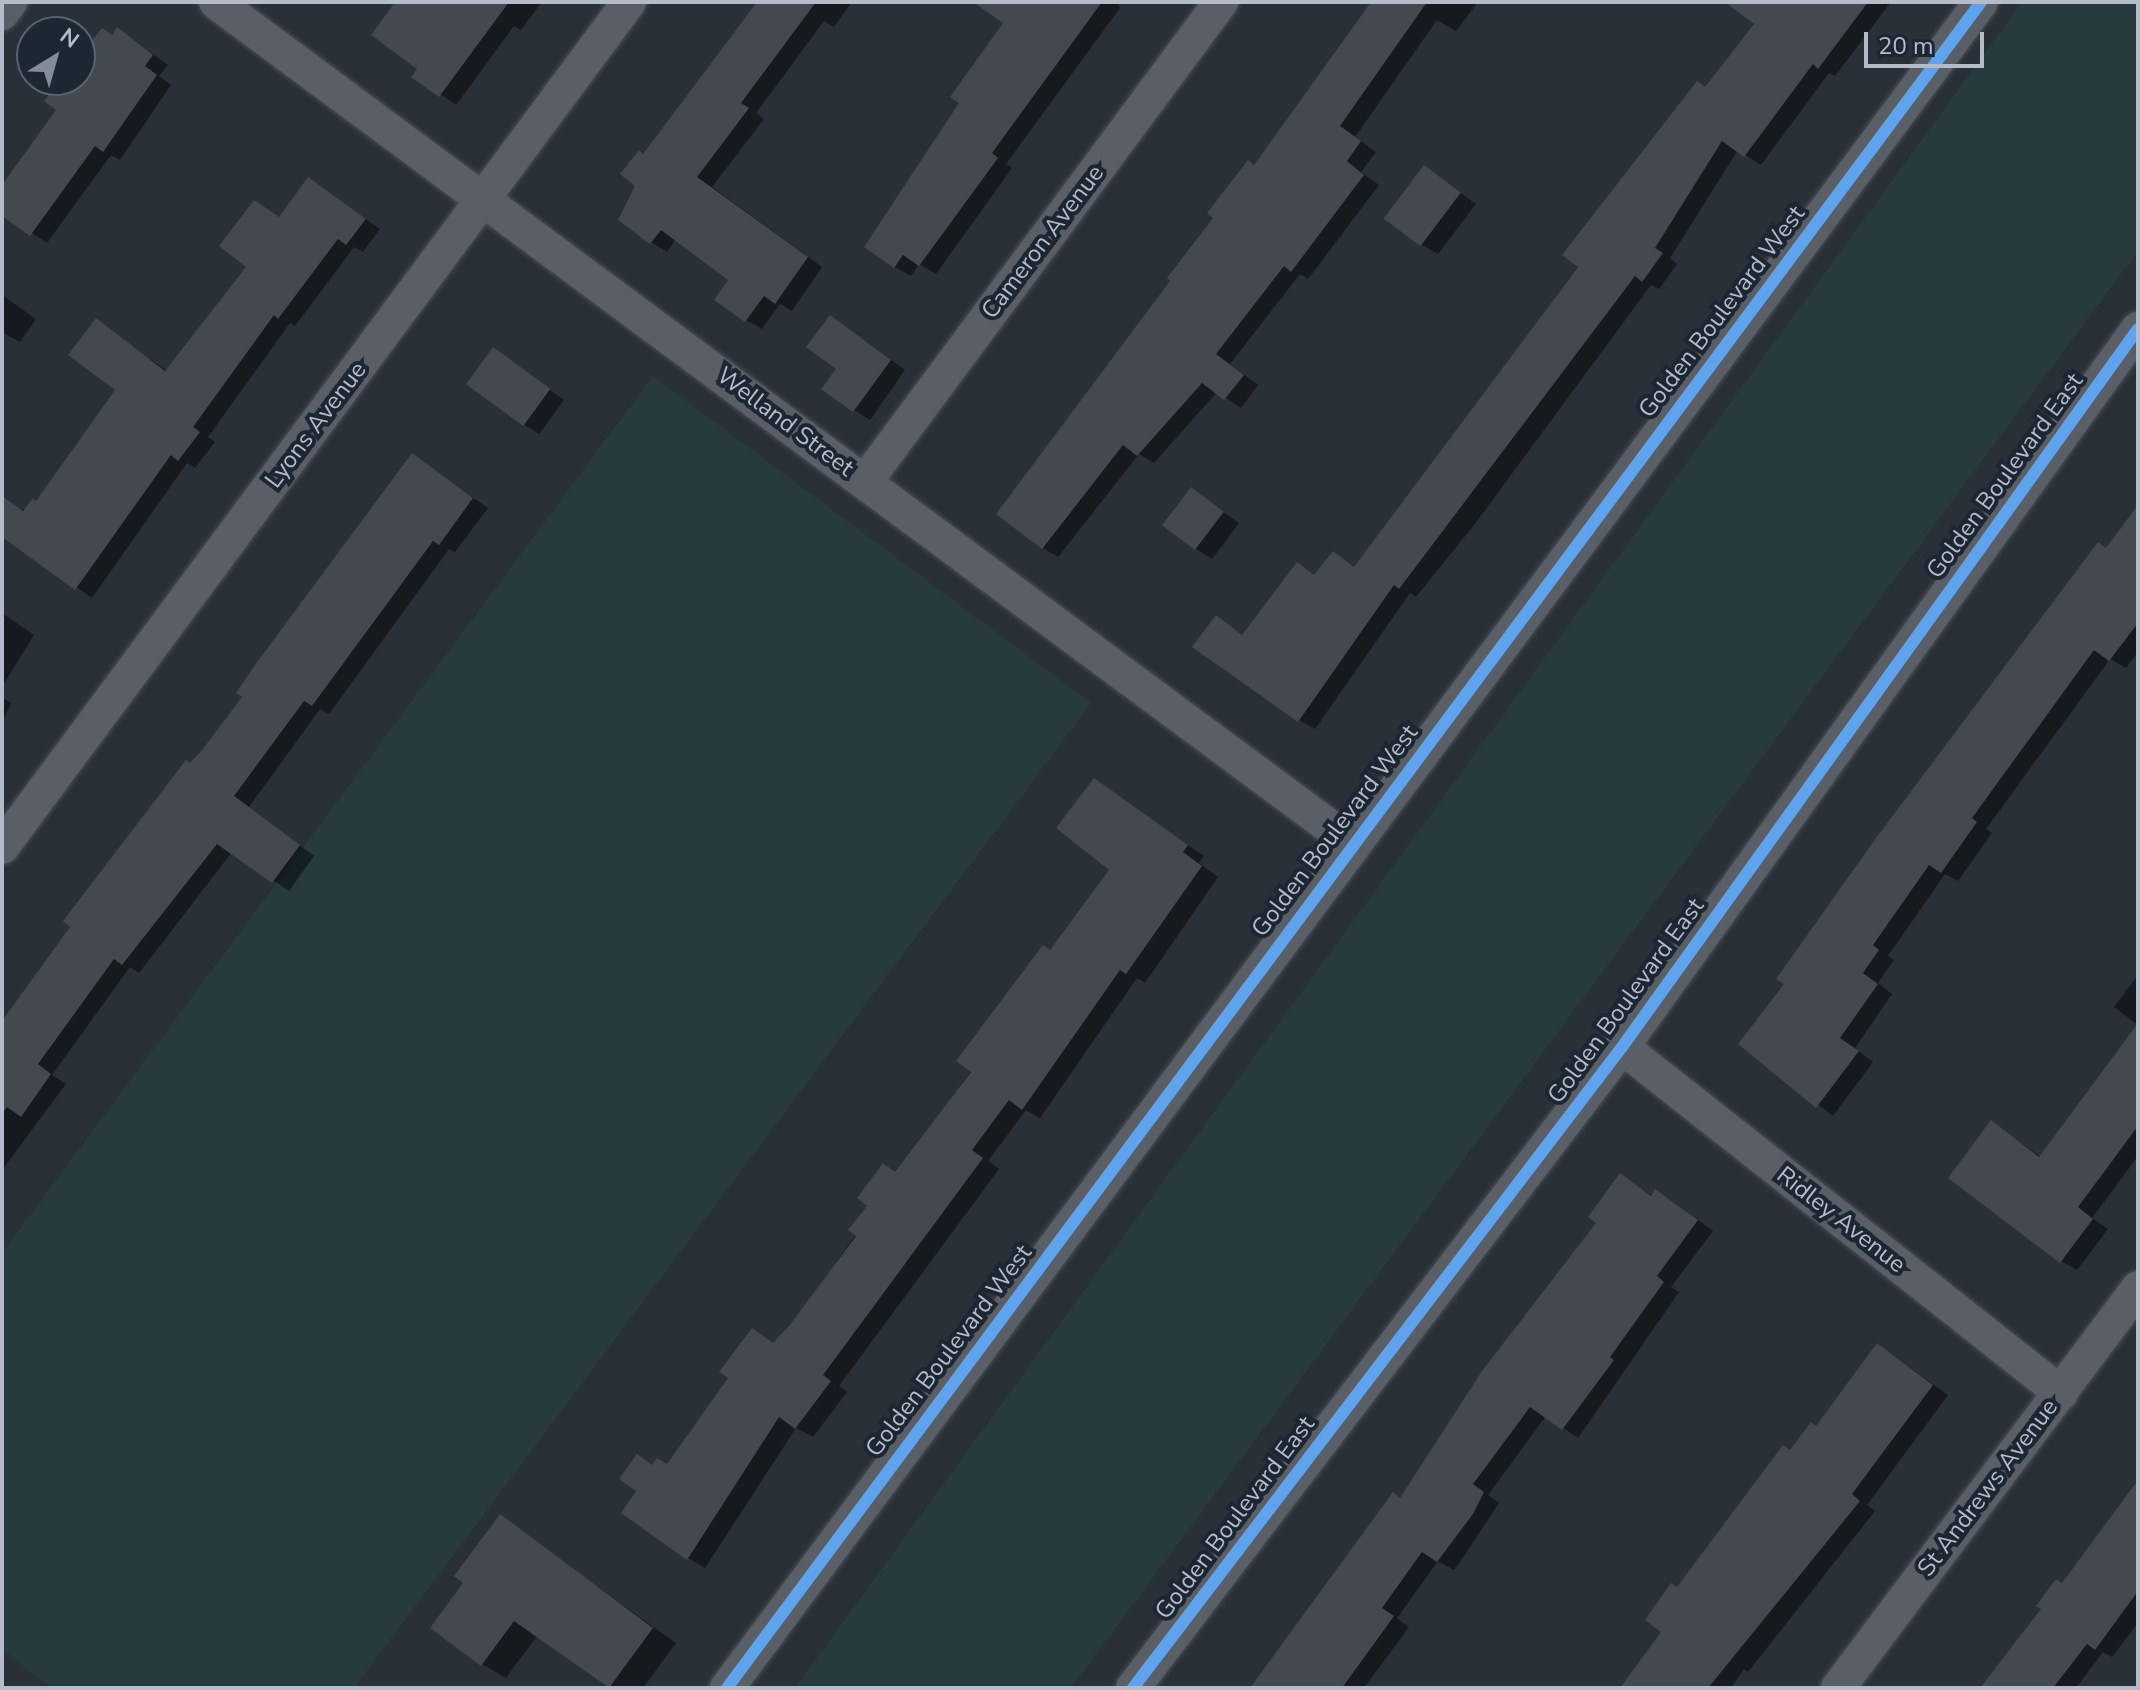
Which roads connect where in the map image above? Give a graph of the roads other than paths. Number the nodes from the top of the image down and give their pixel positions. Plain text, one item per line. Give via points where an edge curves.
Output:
1 (10, 2) edge
2 (216, 2) edge
3 (629, 2) edge
4 (1221, 2) edge
5 (1981, 2) edge
6 (2, 13) edge
7 (485, 198) junction
8 (2138, 329) edge
9 (865, 482) junction
10 (1353, 844) junction
11 (2, 847) edge
12 (1622, 1047) junction
13 (2138, 1288) edge
14 (2061, 1393) junction
15 (727, 1688) edge
16 (1133, 1688) edge
17 (1838, 1688) edge

1 - 6 street
2 - 7 street, Welland Street
3 - 7 street, Lyons Avenue
4 - 9 street, Cameron Avenue
5 - 10 street, Golden Boulevard West
7 - 9 street, Welland Street
7 - 11 street, Lyons Avenue
8 - 12 street, Golden Boulevard East
9 - 10 street, Welland Street
10 - 15 street, Golden Boulevard West
12 - 14 street, Ridley Avenue
12 - 16 street, Golden Boulevard East
13 - 14 street, St Andrews Avenue
14 - 17 street, St Andrews Avenue

